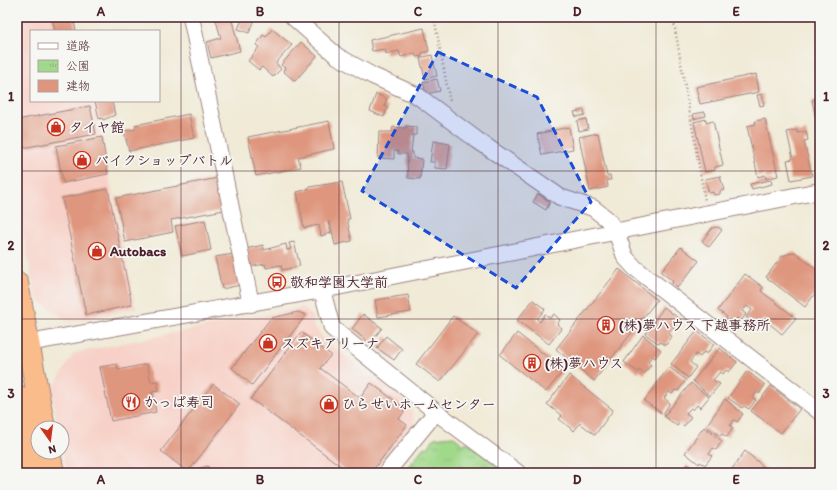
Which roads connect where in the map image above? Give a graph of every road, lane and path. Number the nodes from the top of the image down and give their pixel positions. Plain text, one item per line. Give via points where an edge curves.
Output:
1 (191, 17) edge
2 (293, 17) edge
3 (434, 17) edge
4 (674, 17) edge
5 (454, 122) junction
6 (820, 191) edge
7 (707, 213) junction
8 (616, 231) junction
9 (17, 283) edge
10 (322, 290) junction
11 (251, 304) junction
12 (28, 342) junction
13 (17, 396) edge
14 (436, 412) junction
15 (820, 412) edge
16 (43, 420) edge
17 (51, 460) edge
18 (32, 473) edge
19 (53, 473) edge
20 (386, 473) edge
21 (518, 473) edge

1 - 11 street
2 - 5 street via 337,56 418,96
3 - 5 path
4 - 7 path
5 - 8 street via 560,197 593,208 607,219
6 - 7 street
7 - 8 street
8 - 10 street
8 - 15 street via 625,257 635,268
9 - 12 highway
10 - 11 street
10 - 14 street via 332,328
11 - 12 street
12 - 16 highway
13 - 18 highway
14 - 20 street
14 - 21 street
17 - 19 highway

